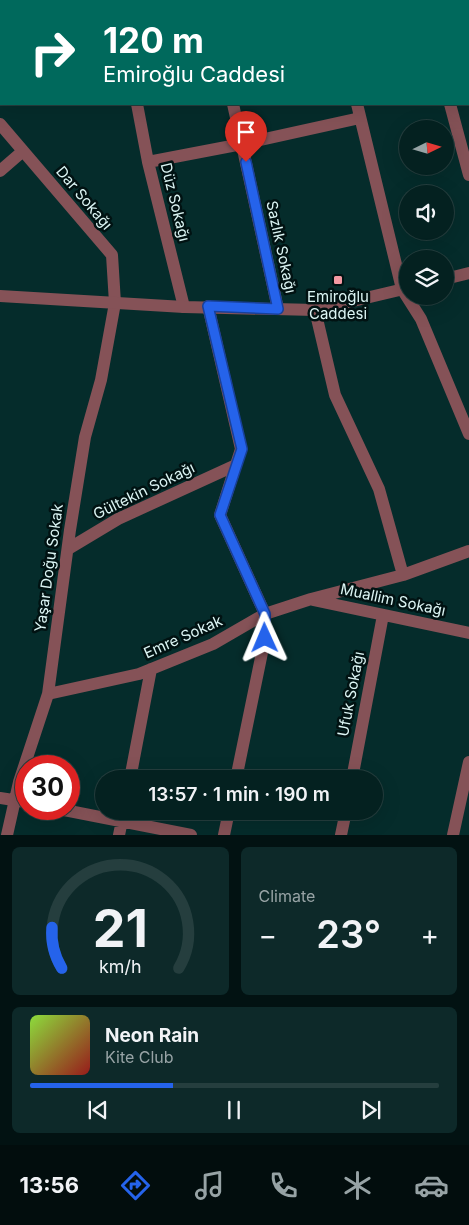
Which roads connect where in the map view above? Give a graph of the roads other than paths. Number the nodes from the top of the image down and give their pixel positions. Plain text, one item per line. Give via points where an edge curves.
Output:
1 (138, 105) edge
2 (233, 105) edge
3 (357, 105) edge
4 (450, 105) edge
5 (360, 118) junction
6 (0, 124) edge
7 (242, 144) junction
8 (23, 151) junction
9 (148, 162) junction
10 (0, 171) edge
11 (469, 175) edge
12 (399, 265) edge
13 (469, 273) edge
14 (454, 277) edge
15 (399, 289) edge
16 (0, 296) edge
17 (115, 303) junction
18 (414, 305) edge
19 (208, 306) junction
20 (184, 307) junction
21 (278, 309) junction
22 (315, 310) junction
23 (469, 434) edge
24 (236, 465) junction
25 (68, 549) junction
26 (469, 551) edge
27 (403, 575) junction
28 (311, 599) junction
29 (265, 614) junction
30 (383, 615) junction
31 (469, 633) edge
32 (151, 669) junction
33 (48, 694) junction
34 (28, 755) edge
35 (469, 762) edge
36 (132, 770) edge
37 (238, 770) edge
38 (354, 770) edge
39 (0, 798) edge
40 (15, 800) edge
41 (80, 811) edge
42 (95, 813) edge
43 (15, 814) edge
44 (122, 820) edge
45 (137, 820) edge
46 (227, 820) edge
47 (344, 820) edge
48 (7, 835) edge
49 (119, 835) edge
50 (191, 835) edge
51 (224, 835) edge
52 (341, 835) edge
53 (453, 835) edge

1 - 9 street, Düz Sokağı
2 - 7 street, Sazlık Sokağı
3 - 5 street
4 - 11 street
5 - 7 street
5 - 12 street
6 - 8 street, Dar Sokağı
7 - 9 street
7 - 21 street, Sazlık Sokağı
8 - 10 street
8 - 17 street, Dar Sokağı via 112,256
9 - 20 street, Düz Sokağı
13 - 14 street
15 - 22 street
16 - 17 street
17 - 20 street
17 - 25 street, Yaşar Doğu Sokak via 101,380 85,437
18 - 23 street
19 - 20 street
19 - 21 street
19 - 24 street via 242,449
21 - 22 street
22 - 27 street via 335,395 379,489
24 - 25 street, Gültekin Sokağı via 118,519
24 - 29 street via 220,515
25 - 33 street, Yaşar Doğu Sokak
26 - 27 street, Emre Sokak
27 - 28 street, Emre Sokak
28 - 29 street, Emre Sokak
28 - 30 street, Muallim Sokağı
29 - 32 street, Emre Sokak via 213,644
29 - 37 street via 265,638
30 - 31 street, Muallim Sokağı
30 - 38 street, Ufuk Sokağı
32 - 33 street, Emre Sokak
32 - 36 street
33 - 34 street, Yaşar Doğu Sokak
35 - 53 street
39 - 40 street
41 - 42 street
43 - 48 street, Yaşar Doğu Sokak
44 - 49 street
45 - 50 street
46 - 51 street
47 - 52 street

